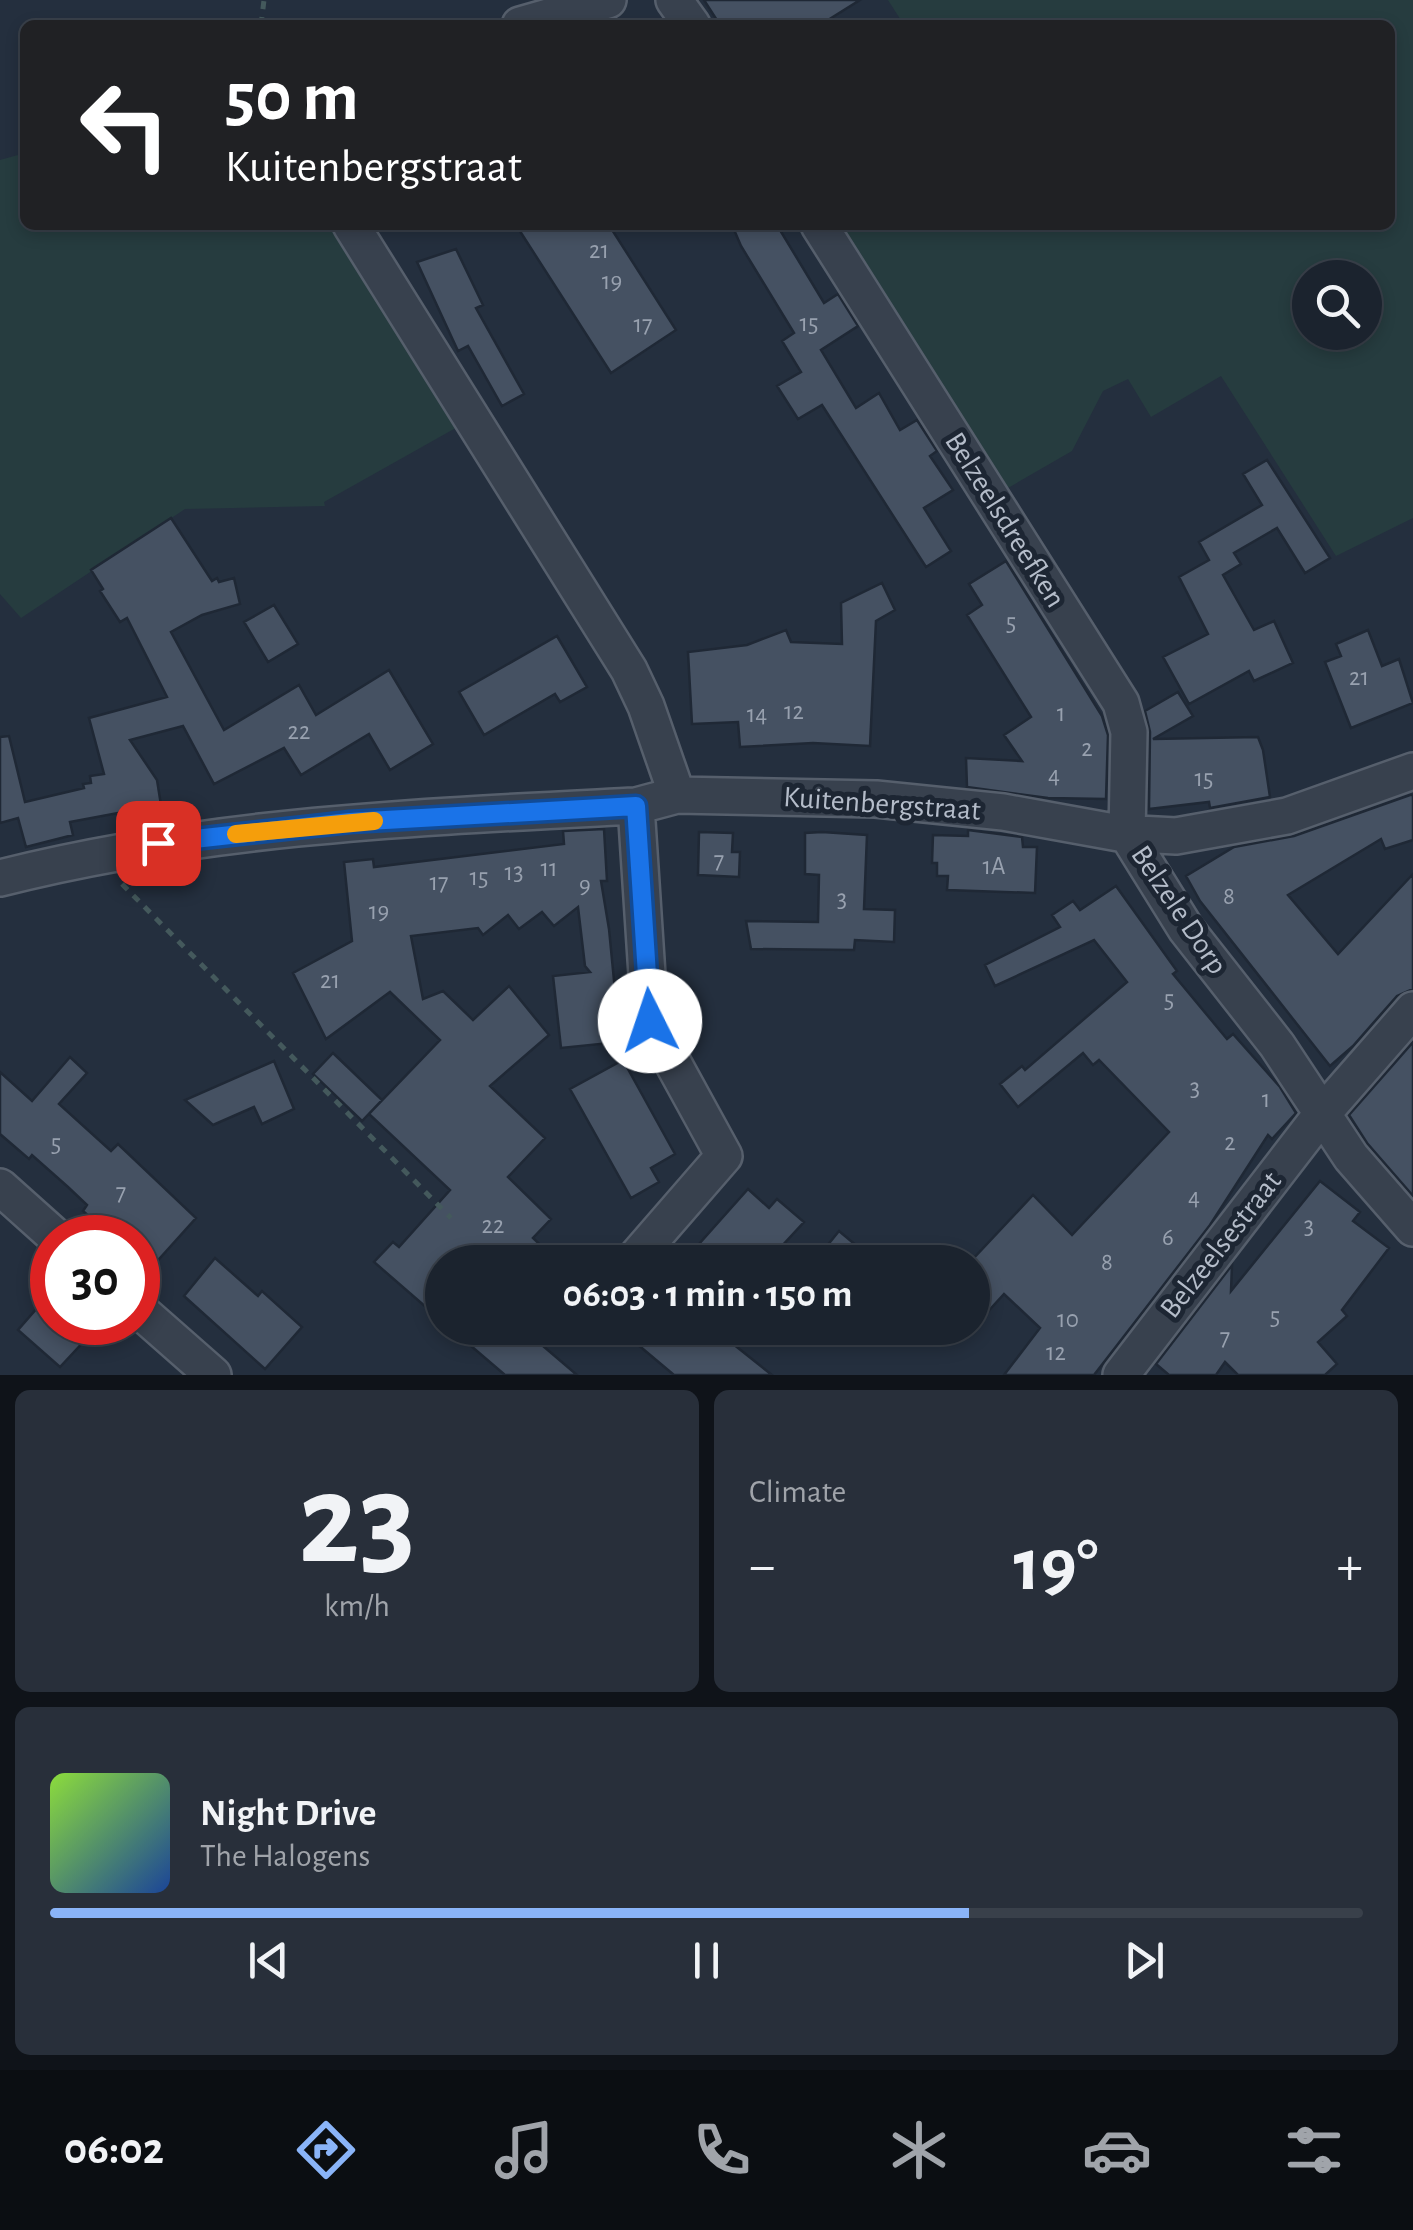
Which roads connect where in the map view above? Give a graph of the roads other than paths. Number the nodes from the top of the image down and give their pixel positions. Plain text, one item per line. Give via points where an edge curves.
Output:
1 (608, 0) edge
2 (538, 20) edge
3 (355, 230) edge
4 (821, 230) edge
5 (1413, 771) edge
6 (678, 795) junction
7 (636, 806) junction
8 (1127, 834) junction
9 (0, 878) edge
10 (1413, 1010) edge
11 (1322, 1114) junction
12 (0, 1187) edge
13 (31, 1215) edge
14 (1413, 1228) edge
15 (647, 1245) edge
16 (160, 1327) edge
17 (214, 1375) edge
18 (1121, 1375) edge

1 - 2 street
3 - 6 street via 629,670
4 - 8 street, Belzeelsdreefken via 1121,703 1129,732
5 - 8 street, Belzele Dorp via 1287,816 1204,833
6 - 7 street, Kuitenbergstraat
6 - 8 street, Kuitenbergstraat via 876,798
7 - 9 street, Kuitenbergstraat via 350,822 175,841
7 - 15 street via 650,1021 724,1156
8 - 11 street, Belzele Dorp via 1186,929
10 - 11 street
11 - 14 street, Belzele Dorp
11 - 18 street, Belzeelsestraat
12 - 13 street
16 - 17 street

